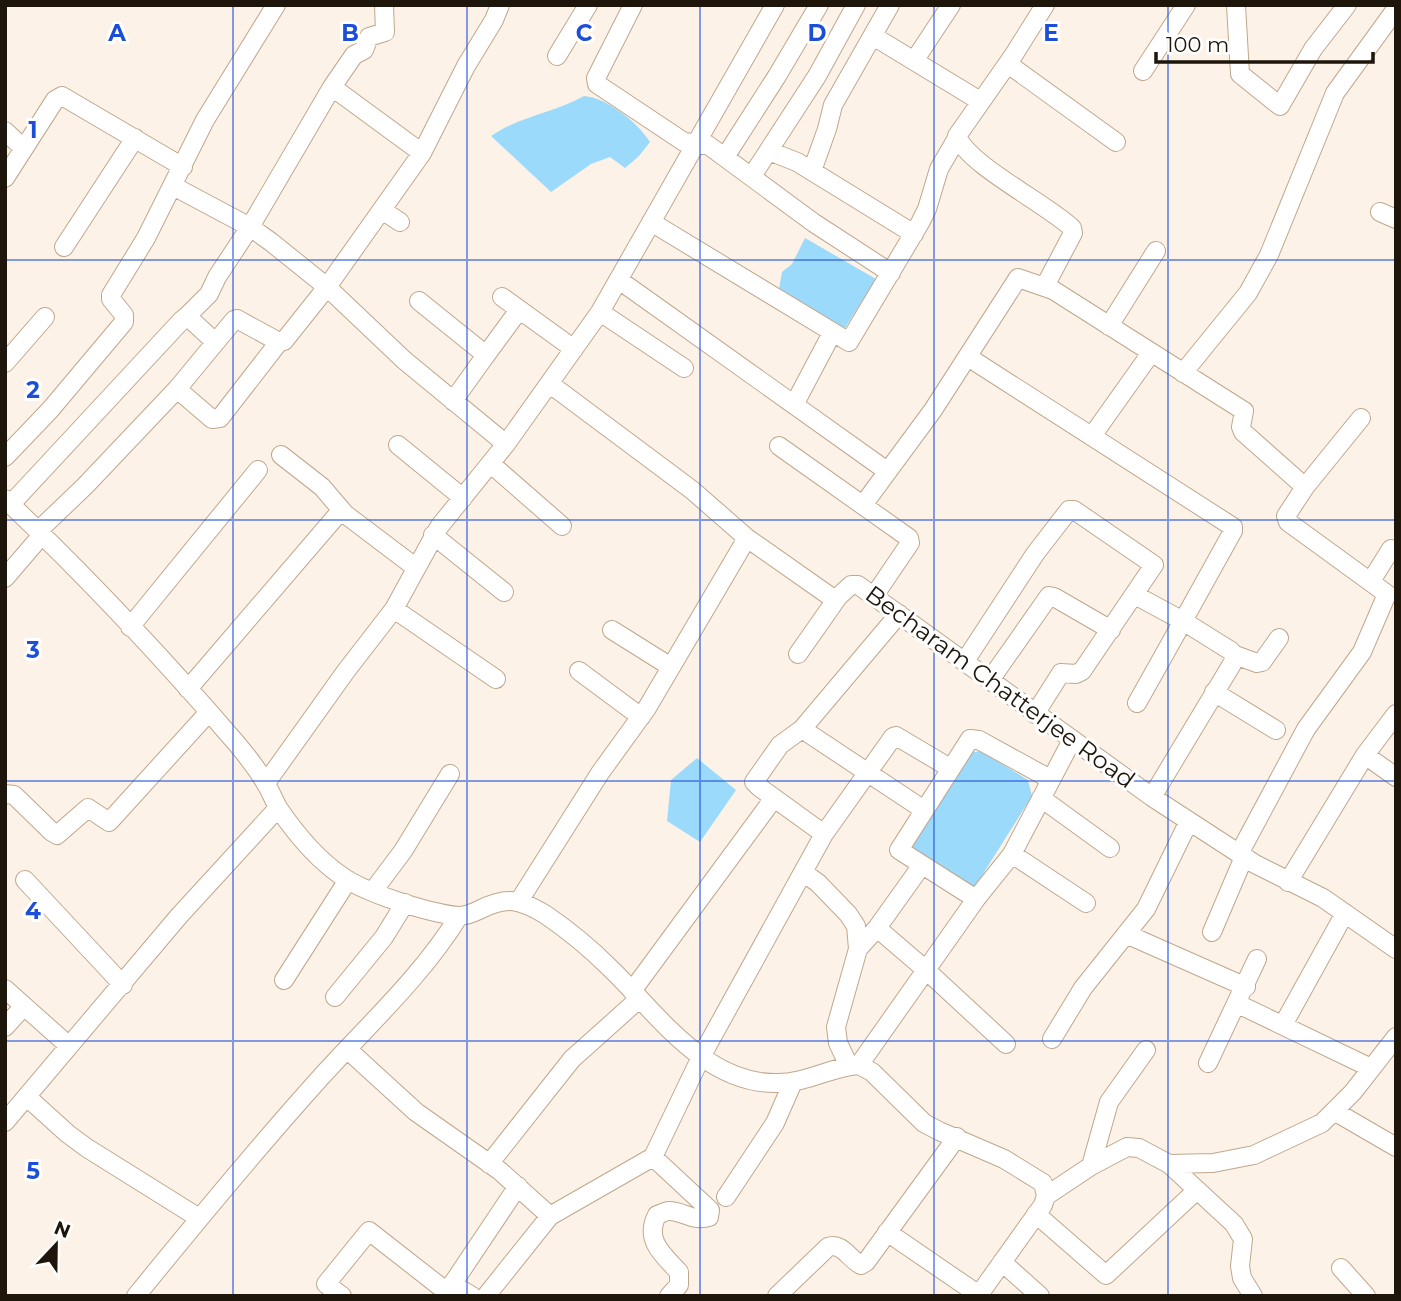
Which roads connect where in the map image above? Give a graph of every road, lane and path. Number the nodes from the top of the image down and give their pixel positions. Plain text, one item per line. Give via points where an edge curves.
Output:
1 (276, 5) edge
2 (384, 5) edge
3 (500, 5) edge
4 (588, 5) edge
5 (633, 5) edge
6 (775, 5) edge
7 (819, 5) edge
8 (856, 5) edge
9 (890, 5) edge
10 (951, 5) edge
11 (1045, 5) edge
12 (1186, 5) edge
13 (1236, 5) edge
14 (1347, 5) edge
15 (1396, 9) edge
16 (873, 36) junction
17 (557, 57) dead end
18 (914, 61) junction
19 (1008, 64) junction
20 (1143, 71) dead end
21 (332, 88) junction
22 (980, 101) junction
23 (5, 131) edge
24 (135, 138) junction
25 (957, 138) junction
26 (696, 142) junction
27 (1116, 142) dead end
28 (23, 148) junction
29 (769, 151) junction
30 (422, 153) junction
31 (724, 157) junction
32 (183, 167) junction
33 (812, 171) junction
34 (752, 176) junction
35 (5, 177) edge
36 (172, 188) junction
37 (382, 210) junction
38 (400, 222) dead end
39 (651, 222) junction
40 (250, 227) junction
41 (914, 234) junction
42 (64, 247) dead end
43 (1156, 251) dead end
44 (891, 273) junction
45 (620, 280) junction
46 (1045, 286) junction
47 (327, 287) junction
48 (502, 297) dead end
49 (419, 301) dead end
50 (519, 310) junction
51 (600, 312) junction
52 (45, 317) dead end
53 (187, 317) junction
54 (1109, 326) junction
55 (831, 333) junction
56 (215, 342) junction
57 (279, 342) junction
58 (574, 349) junction
59 (1151, 354) junction
60 (486, 355) junction
61 (968, 358) junction
62 (5, 363) edge
63 (684, 368) dead end
64 (1183, 373) junction
65 (553, 381) junction
66 (177, 389) junction
67 (453, 401) junction
68 (794, 403) junction
69 (1361, 418) dead end
70 (1092, 436) junction
71 (398, 445) dead end
72 (779, 446) dead end
73 (499, 453) junction
74 (281, 455) dead end
75 (5, 457) edge
76 (258, 470) dead end
77 (887, 471) junction
78 (1305, 487) junction
79 (463, 498) junction
80 (8, 501) edge
81 (863, 505) junction
82 (345, 514) junction
83 (562, 526) dead end
84 (40, 533) junction
85 (433, 535) junction
86 (747, 538) junction
87 (1394, 547) edge
88 (415, 567) junction
89 (5, 578) edge
90 (1371, 581) junction
91 (504, 592) dead end
92 (1135, 595) junction
93 (874, 596) junction
94 (838, 597) junction
95 (394, 609) junction
96 (899, 614) junction
97 (1183, 621) junction
98 (130, 627) junction
99 (612, 630) dead end
100 (1111, 630) junction
101 (1279, 638) dead end
102 (798, 654) dead end
103 (1235, 655) junction
104 (965, 661) junction
105 (671, 667) junction
106 (579, 671) dead end
107 (496, 679) dead end
108 (990, 680) junction
109 (188, 689) junction
110 (1214, 692) junction
111 (1137, 703) dead end
112 (209, 712) junction
113 (1035, 714) junction
114 (1396, 714) edge
115 (640, 717) junction
116 (802, 729) junction
117 (1276, 730) dead end
118 (1072, 740) junction
119 (1365, 755) junction
120 (950, 768) junction
121 (450, 774) dead end
122 (868, 775) junction
123 (1396, 777) edge
124 (1051, 779) junction
125 (266, 783) junction
126 (5, 794) edge
127 (1152, 797) junction
128 (774, 798) junction
129 (1041, 798) junction
130 (278, 808) junction
131 (924, 810) junction
132 (1189, 821) junction
133 (824, 834) junction
134 (1110, 848) dead end
135 (1012, 853) junction
136 (1242, 855) junction
137 (922, 865) junction
138 (804, 873) junction
139 (25, 880) dead end
140 (348, 880) junction
141 (1288, 882) junction
142 (373, 891) junction
143 (976, 899) junction
144 (519, 901) junction
145 (405, 903) junction
146 (1086, 903) dead end
147 (1345, 914) junction
148 (459, 916) junction
149 (877, 928) junction
150 (1212, 932) dead end
151 (1126, 934) junction
152 (1394, 945) edge
153 (858, 948) junction
154 (1257, 959) dead end
155 (926, 970) junction
156 (284, 980) dead end
157 (123, 985) junction
158 (1246, 987) junction
159 (5, 989) edge
160 (636, 995) junction
161 (335, 997) dead end
162 (1238, 1004) junction
163 (24, 1006) junction
164 (1283, 1025) junction
165 (5, 1027) edge
166 (1396, 1038) edge
167 (1052, 1039) dead end
168 (1006, 1044) dead end
169 (69, 1046) junction
170 (347, 1049) junction
171 (1146, 1050) dead end
172 (701, 1057) junction
173 (1208, 1063) dead end
174 (854, 1065) junction
175 (1371, 1068) junction
176 (793, 1082) junction
177 (27, 1097) junction
178 (1334, 1111) junction
179 (5, 1122) edge
180 (957, 1138) junction
181 (1396, 1147) edge
182 (653, 1157) junction
183 (489, 1164) junction
184 (1169, 1164) junction
185 (1091, 1166) junction
186 (518, 1186) junction
187 (1197, 1190) junction
188 (1046, 1196) junction
189 (726, 1197) dead end
190 (1036, 1214) junction
191 (550, 1216) junction
192 (199, 1218) junction
193 (887, 1233) junction
194 (1002, 1262) junction
195 (1341, 1268) dead end
196 (452, 1284) junction
197 (978, 1295) edge
198 (136, 1296) edge
199 (342, 1296) edge
200 (472, 1296) edge
201 (486, 1296) edge
202 (669, 1296) edge
203 (777, 1296) edge
204 (1040, 1296) edge
205 (1253, 1296) edge
206 (1366, 1296) edge

1 - 32 street via 205,120
2 - 21 street via 385,32 369,37 364,50 354,55
3 - 30 street
4 - 17 street
5 - 26 street via 596,81 684,142
6 - 26 street
7 - 31 street
8 - 29 street
9 - 16 street
10 - 18 street
11 - 19 street
12 - 20 street
13 - 14 street via 1240,74 1280,106 1313,49
15 - 64 street via 1335,93 1269,255 1248,293
16 - 18 street
16 - 33 street via 833,105
18 - 22 street
19 - 22 street
19 - 27 street
21 - 30 street
21 - 40 street
22 - 25 street
23 - 28 street
24 - 28 street via 62,96
24 - 32 street
24 - 42 street
25 - 41 street via 942,162
25 - 46 street via 1001,177 1072,228
26 - 31 street
26 - 39 street
28 - 35 street
29 - 33 street
29 - 34 street
30 - 37 street
31 - 34 street
32 - 36 street
33 - 41 street
34 - 44 street
36 - 40 street
36 - 75 street via 111,295 124,322
37 - 38 street
37 - 47 street
39 - 45 street
39 - 55 street
40 - 47 street
40 - 53 street via 209,294
41 - 44 street
43 - 54 street
44 - 55 street via 852,340
45 - 51 street
45 - 68 street
46 - 54 street
46 - 61 street via 1015,280
47 - 57 street
47 - 67 street
48 - 50 street
49 - 60 street
50 - 58 street
50 - 60 street
51 - 58 street
51 - 63 street
52 - 62 street
53 - 56 street
53 - 80 street
54 - 59 street
55 - 68 street
56 - 57 street via 236,319
56 - 66 street
57 - 66 street via 220,418 212,419
58 - 65 street
59 - 64 street
59 - 70 street
60 - 67 street
61 - 70 street
61 - 77 street
64 - 78 street via 1244,411 1243,432
65 - 73 street
65 - 86 street, Becharam Chatterjee Road
66 - 84 street
67 - 73 street
68 - 77 street
69 - 78 street
70 - 97 street via 1233,527
71 - 79 street
72 - 81 street
73 - 79 street
73 - 83 street
74 - 82 street via 322,487
76 - 98 street
77 - 81 street
78 - 90 street via 1286,516 1287,522
79 - 85 street
80 - 84 street
81 - 93 street via 910,541
82 - 88 street
82 - 109 street via 338,514
84 - 89 street
84 - 98 street
85 - 88 street
85 - 91 street
86 - 94 street, Becharam Chatterjee Road via 831,597
86 - 105 street
87 - 90 street
88 - 95 street
90 - 136 street via 1387,598 1362,652 1306,729
92 - 97 street
92 - 100 street
92 - 104 street via 1154,565 1069,510
93 - 94 street, Becharam Chatterjee Road via 853,584
93 - 96 street, Becharam Chatterjee Road
94 - 102 street
95 - 107 street
95 - 125 street
96 - 104 street, Becharam Chatterjee Road
96 - 116 street
97 - 103 street
97 - 111 street
98 - 109 street
99 - 105 street
100 - 108 street via 1049,596
100 - 113 street via 1082,671 1061,673
101 - 103 street via 1262,662
103 - 110 street
104 - 108 street, Becharam Chatterjee Road
105 - 115 street
106 - 115 street
108 - 113 street, Becharam Chatterjee Road
109 - 112 street
110 - 117 street
110 - 127 street
112 - 125 street
112 - 126 street via 109,822 88,808 57,835 14,795
113 - 118 street, Becharam Chatterjee Road
114 - 119 street
115 - 144 street
116 - 122 street
116 - 128 street via 780,744 754,782
118 - 124 street
118 - 127 street, Becharam Chatterjee Road
119 - 123 street
119 - 141 street
120 - 122 street via 895,736
120 - 124 street via 967,741 974,738
120 - 131 street
121 - 142 street
122 - 131 street
122 - 133 street
124 - 129 street
125 - 130 street
127 - 132 street, Becharam Chatterjee Road
128 - 133 street
128 - 160 street
129 - 134 street
129 - 135 street
130 - 140 street via 326,863
130 - 157 street
131 - 137 street via 900,850
132 - 136 street, Becharam Chatterjee Road
132 - 151 street via 1153,897
133 - 138 street
135 - 143 street
135 - 146 street
136 - 141 street, Becharam Chatterjee Road
136 - 150 street
137 - 143 street
137 - 149 street
138 - 153 street via 848,914 856,926
138 - 172 street
139 - 157 street
140 - 142 street
140 - 156 street
141 - 147 street, Becharam Chatterjee Road
142 - 145 street
143 - 155 street
144 - 148 street via 495,902
144 - 160 street via 553,920
145 - 148 street
145 - 161 street
147 - 152 street, Becharam Chatterjee Road
147 - 164 street
148 - 170 street via 428,963
149 - 153 street
149 - 155 street
151 - 158 street
151 - 167 street via 1083,988
153 - 174 street via 836,1027 838,1043
154 - 158 street
155 - 168 street
155 - 174 street
157 - 169 street
158 - 162 street
159 - 163 street
160 - 172 street
160 - 183 street via 572,1059
162 - 164 street
162 - 173 street
163 - 165 street
163 - 169 street
164 - 175 street
166 - 175 street
169 - 177 street
170 - 183 street via 416,1112
170 - 192 street
171 - 185 street via 1110,1102
172 - 176 street via 743,1078
172 - 182 street
174 - 176 street
174 - 180 street via 872,1072 923,1122
175 - 178 street
176 - 189 street via 775,1123
177 - 179 street
177 - 192 street via 68,1135
178 - 181 street
178 - 184 street via 1322,1123 1254,1154 1213,1163
180 - 188 street via 1043,1183
180 - 193 street
182 - 191 street
182 - 202 street via 710,1210 704,1219 668,1211 657,1215 653,1223 658,1250 679,1272 679,1286
183 - 186 street
184 - 185 street via 1139,1148 1127,1147
184 - 187 street
185 - 188 street
186 - 191 street
186 - 196 street
187 - 190 street via 1107,1275
187 - 205 street via 1234,1224 1243,1239 1242,1278
188 - 190 street
190 - 194 street
191 - 201 street
192 - 198 street
193 - 197 street
193 - 203 street via 861,1265 840,1247 828,1247
194 - 197 street
194 - 204 street
195 - 206 street
196 - 199 street via 447,1292 369,1231 326,1284
196 - 200 street

